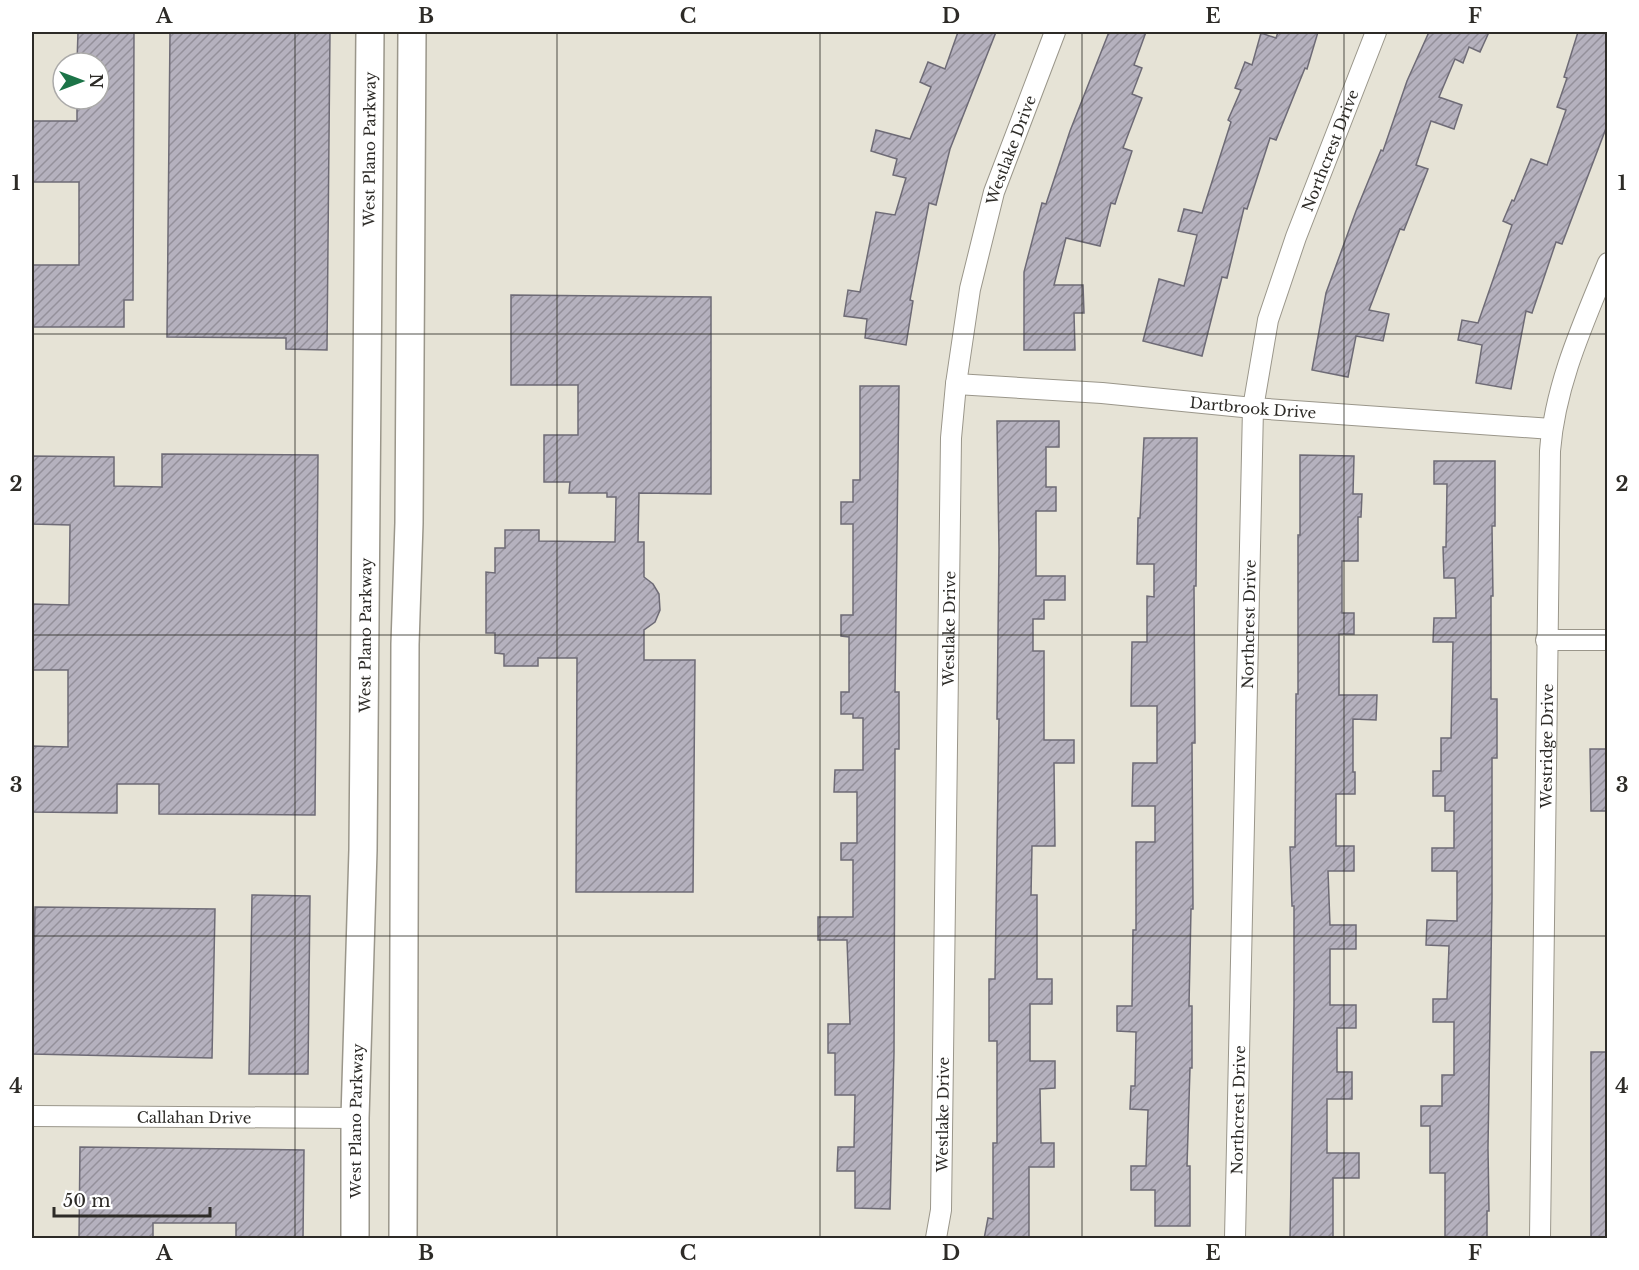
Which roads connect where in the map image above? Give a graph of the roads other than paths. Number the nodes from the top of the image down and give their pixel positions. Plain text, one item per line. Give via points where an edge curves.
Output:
1 (370, 32) edge
2 (412, 32) edge
3 (1055, 32) edge
4 (1376, 32) edge
5 (1608, 263) edge
6 (956, 384) junction
7 (1253, 408) junction
8 (1551, 429) junction
9 (409, 523) junction
10 (366, 530) junction
11 (1546, 640) junction
12 (1608, 640) edge
13 (32, 1116) edge
14 (355, 1118) junction
15 (355, 1239) edge
16 (403, 1239) edge
17 (936, 1239) edge
18 (1235, 1239) edge
19 (1540, 1239) edge

1 - 10 main road, West Plano Parkway
2 - 9 main road
3 - 6 street, Westlake Drive via 994,192 970,289
4 - 7 street, Northcrest Drive via 1268,320
5 - 8 street, Westridge Drive via 1564,373
6 - 7 street, Dartbrook Drive
6 - 17 street, Westlake Drive via 951,438 941,1210
7 - 8 street, Dartbrook Drive
7 - 18 street, Northcrest Drive
8 - 11 street, Westridge Drive
9 - 10 main road
9 - 16 main road
10 - 14 main road, West Plano Parkway
11 - 12 street
11 - 19 street, Westridge Drive
13 - 14 street, Callahan Drive
14 - 15 main road, West Plano Parkway

